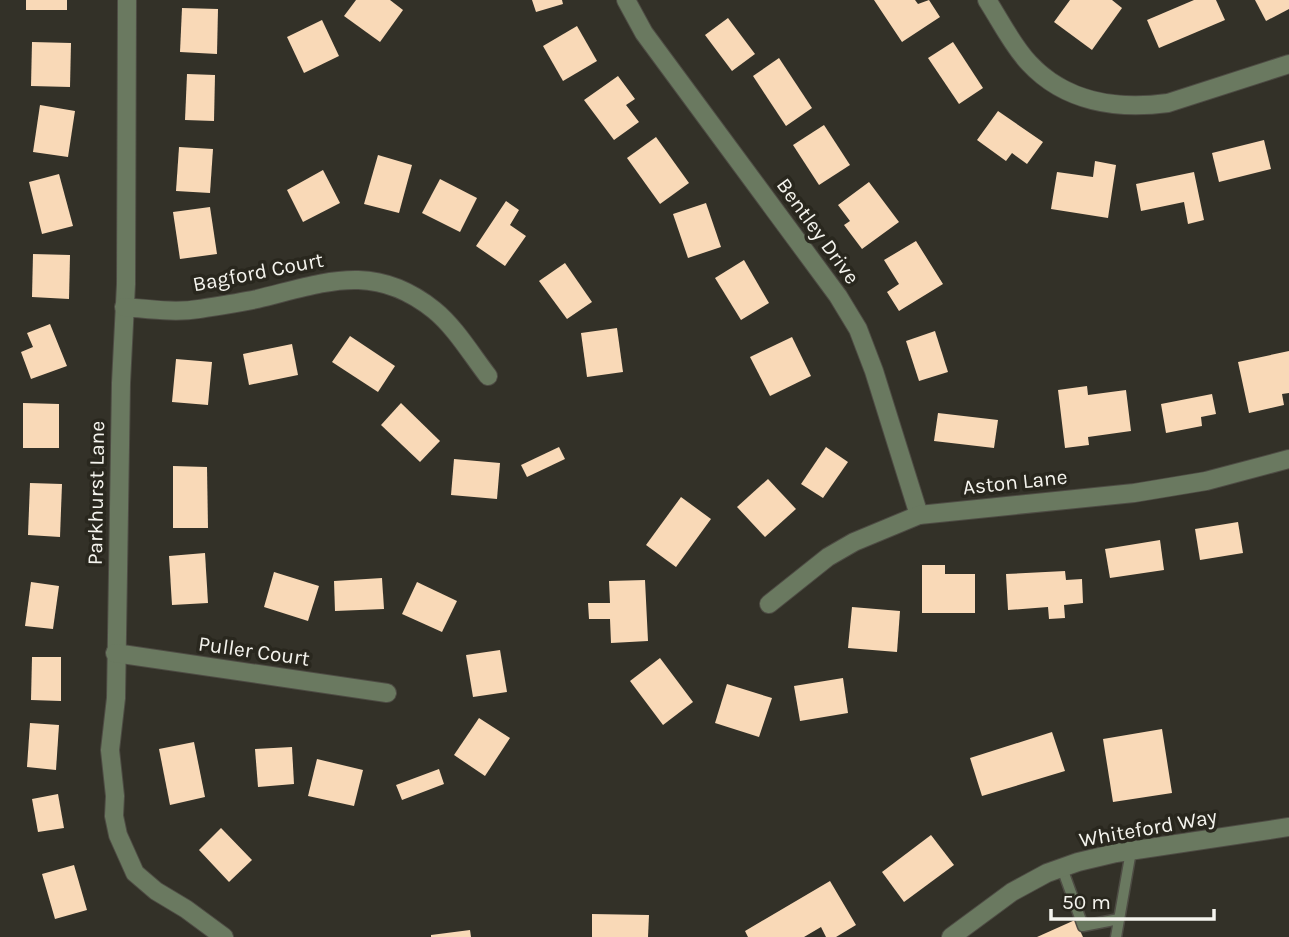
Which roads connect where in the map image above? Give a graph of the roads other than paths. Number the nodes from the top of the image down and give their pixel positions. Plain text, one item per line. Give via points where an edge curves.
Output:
1 (127, 0) edge
2 (626, 0) edge
3 (987, 0) edge
4 (1289, 64) edge
5 (124, 307) junction
6 (488, 376) dead end
7 (1289, 459) edge
8 (919, 515) junction
9 (769, 604) dead end
10 (115, 653) junction
11 (387, 693) dead end
12 (1289, 827) edge
13 (1131, 851) junction
14 (1062, 868) junction
15 (1119, 919) junction
16 (224, 937) edge
17 (951, 937) edge
18 (1116, 937) edge

1 - 5 street, Parkhurst Lane
2 - 8 street, Bentley Drive via 644,33 858,329
3 - 4 street via 1028,62 1089,100 1168,103
5 - 6 street, Bagford Court via 196,310 325,281 370,280 402,291 436,312
5 - 10 street, Parkhurst Lane
7 - 8 street, Aston Lane via 1206,481 1134,493
8 - 9 street, Aston Lane via 828,557
10 - 11 street, Puller Court
10 - 16 street, Parkhurst Lane via 110,750 118,835 135,873
12 - 13 street, Whiteford Way
13 - 14 street, Whiteford Way
13 - 15 lane
14 - 15 lane via 1083,926
14 - 17 street, Whiteford Way via 1012,892
15 - 18 lane

